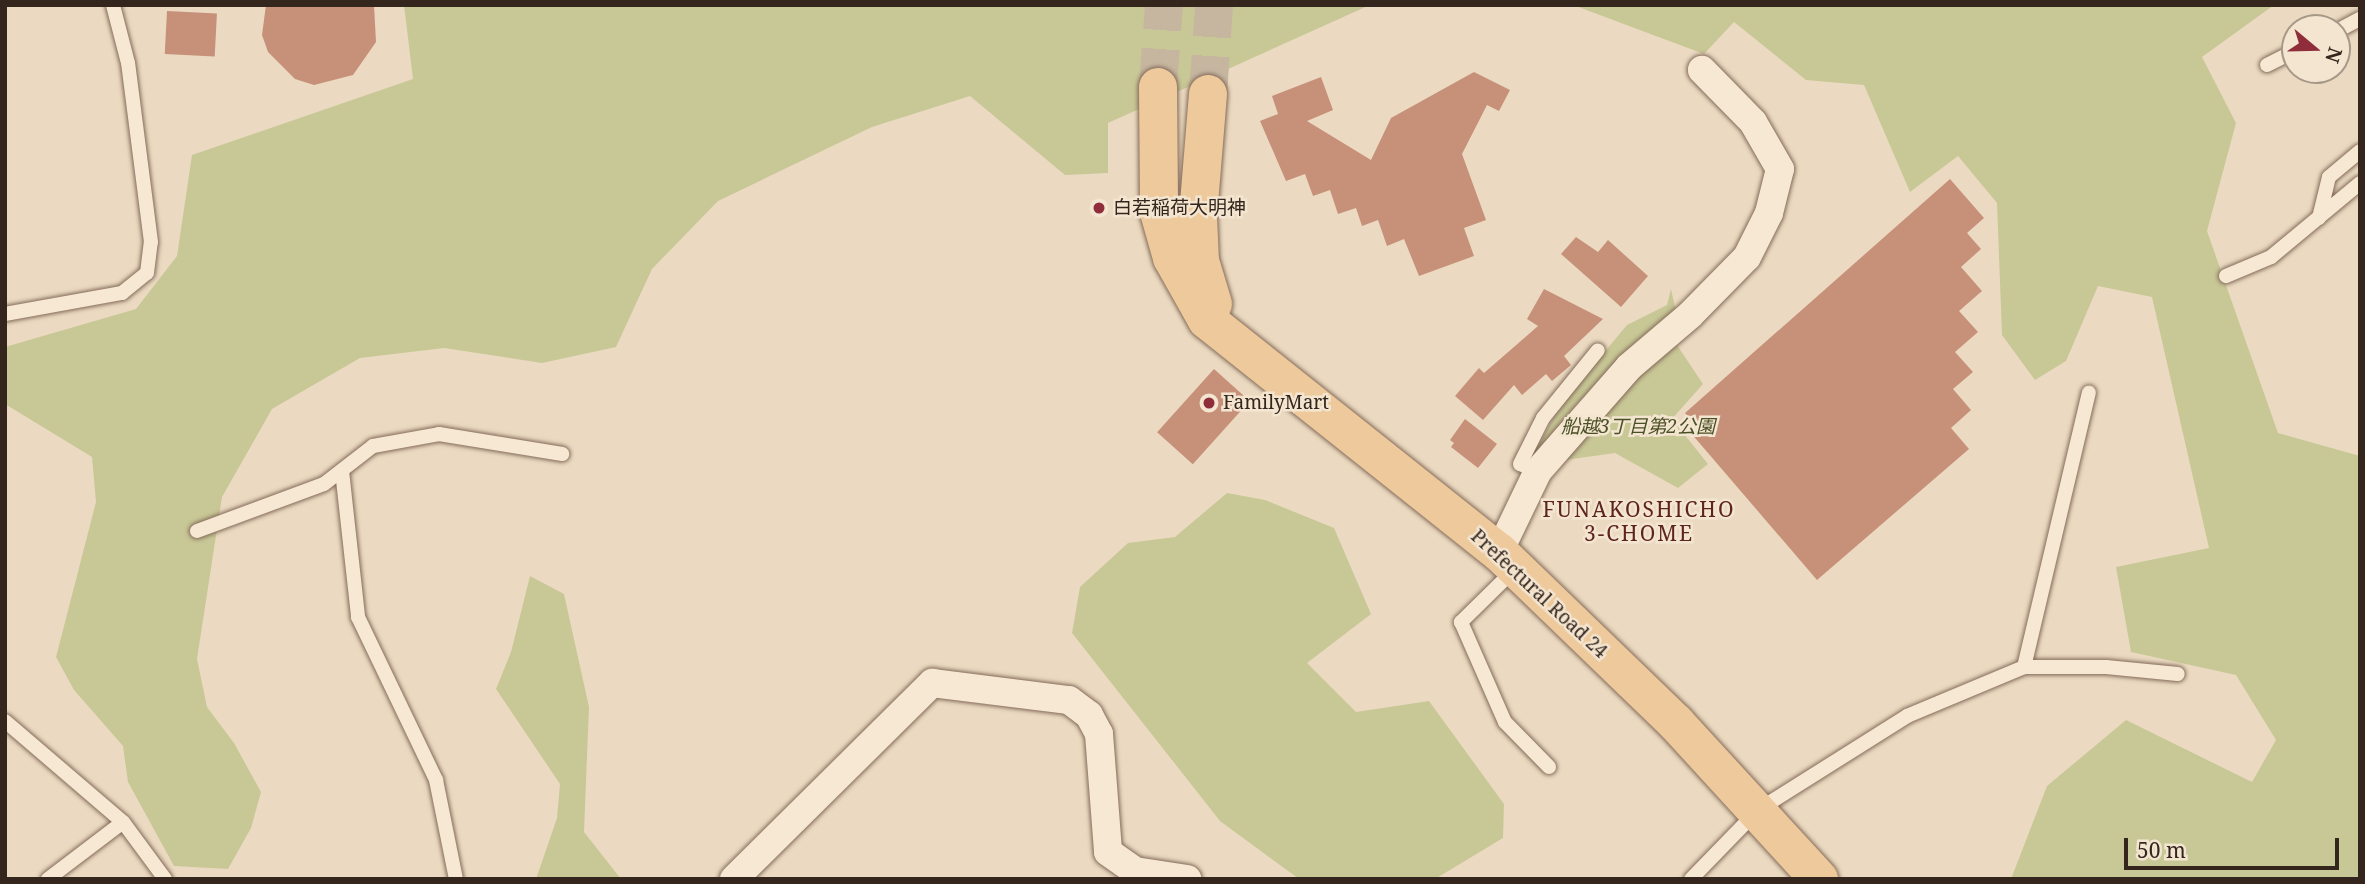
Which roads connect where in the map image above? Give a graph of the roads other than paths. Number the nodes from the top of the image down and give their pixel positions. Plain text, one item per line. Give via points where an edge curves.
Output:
1 (113, 5) edge
2 (2281, 58) edge
3 (2267, 65) dead end
4 (1702, 70) dead end
5 (1157, 87) tunnel mouth
6 (1208, 94) tunnel mouth
7 (2360, 151) edge
8 (2360, 183) edge
9 (2319, 218) junction
10 (2226, 276) dead end
11 (5, 314) edge
12 (1230, 341) junction
13 (1598, 350) dead end
14 (2089, 393) dead end
15 (562, 454) dead end
16 (342, 471) junction
17 (1538, 471) junction
18 (197, 531) dead end
19 (1508, 560) junction
20 (2024, 667) junction
21 (2178, 674) dead end
22 (5, 721) edge
23 (1549, 767) dead end
24 (1758, 810) junction
25 (123, 822) junction
26 (48, 879) edge
27 (165, 879) edge
28 (456, 879) edge
29 (734, 879) edge
30 (1187, 879) edge
31 (1691, 879) edge
32 (1819, 879) edge

1 - 11 lane via 128,63 151,242 147,273 122,293
2 - 3 lane
4 - 17 street via 1753,122 1780,169 1769,213 1747,257 1690,315 1629,367
5 - 12 main road, Prefectural Road 24 via 1159,212 1188,294
6 - 12 main road, Prefectural Road 24 via 1198,216 1200,261 1208,293
7 - 9 lane via 2329,177
8 - 9 lane
9 - 10 lane via 2271,257
12 - 19 main road, Prefectural Road 24
13 - 17 lane via 1543,418 1520,464
14 - 20 lane
15 - 16 lane via 439,434 373,446
16 - 18 lane via 288,501
16 - 28 lane via 358,617 436,780
17 - 19 street
19 - 23 lane via 1461,622 1505,722
19 - 24 main road, Prefectural Road 24 via 1676,723
20 - 21 lane via 2106,667
20 - 24 lane via 1907,716
22 - 25 lane
24 - 31 lane
24 - 32 main road, Prefectural Road 24
25 - 26 lane
25 - 27 lane
29 - 30 street via 932,683 1069,700 1089,715 1099,734 1108,852 1135,871

